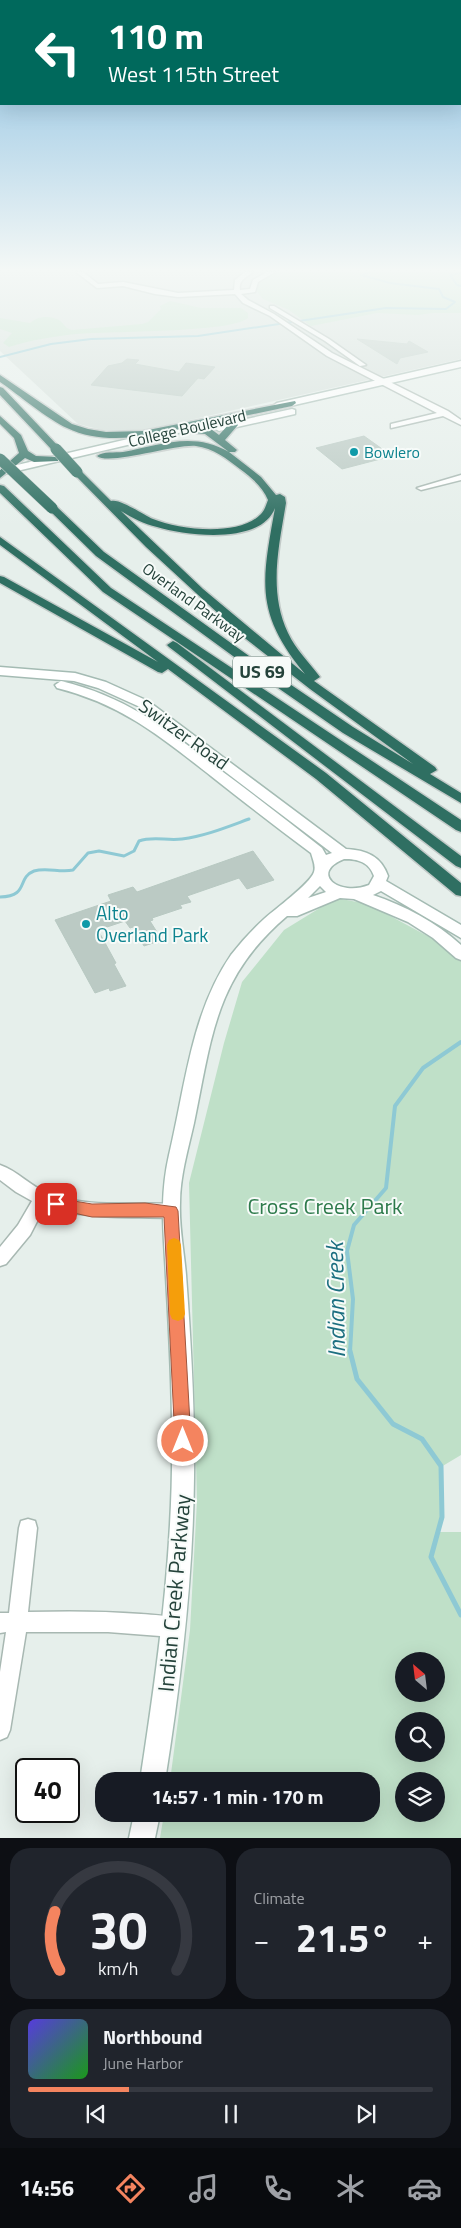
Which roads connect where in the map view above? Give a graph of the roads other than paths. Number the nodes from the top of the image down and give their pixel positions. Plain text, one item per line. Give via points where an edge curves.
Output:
1 (334, 358) edge
2 (350, 358) edge
3 (461, 364) edge
4 (461, 372) edge
5 (0, 378) edge
6 (381, 382) junction
7 (393, 388) junction
8 (0, 390) edge
9 (292, 403) junction
10 (445, 413) junction
11 (0, 419) edge
12 (461, 423) edge
13 (232, 425) junction
14 (394, 426) dead end
15 (185, 429) junction
16 (208, 431) junction
17 (220, 440) junction
18 (24, 453) junction
19 (56, 454) junction
20 (102, 456) junction
21 (0, 459) edge
22 (1, 475) edge
23 (461, 477) edge
24 (87, 482) junction
25 (0, 488) edge
26 (421, 488) dead end
27 (3, 542) edge
28 (0, 579) edge
29 (107, 590) junction
30 (0, 671) edge
31 (31, 676) junction
32 (0, 679) edge
33 (212, 695) junction
34 (339, 703) junction
35 (204, 747) junction
36 (190, 754) junction
37 (461, 793) edge
38 (461, 799) edge
39 (461, 827) edge
40 (343, 854) junction
41 (461, 863) edge
42 (321, 870) junction
43 (379, 882) junction
44 (461, 891) edge
45 (338, 893) junction
46 (358, 895) junction
47 (274, 919) junction
48 (461, 932) edge
49 (461, 954) edge
50 (0, 1171) edge
51 (42, 1198) junction
52 (171, 1211) junction
53 (0, 1259) edge
54 (28, 1528) dead end
55 (9, 1622) edge
56 (173, 1627) junction
57 (0, 1730) edge
58 (153, 1772) edge
59 (145, 1822) edge
60 (142, 1838) edge

1 - 6 street
2 - 6 street
3 - 6 main road, College Boulevard
4 - 7 main road, College Boulevard
5 - 9 highway via 69,426 106,435 143,434
6 - 7 street
6 - 9 main road, College Boulevard
7 - 10 street
7 - 13 main road, College Boulevard
8 - 19 highway
9 - 15 main road, College Boulevard
10 - 12 street
10 - 14 street
11 - 18 highway via 18,437
13 - 16 main road, College Boulevard
13 - 17 highway
15 - 16 highway
15 - 19 main road, College Boulevard
16 - 17 highway
16 - 20 main road, College Boulevard
17 - 34 highway via 279,493 281,503 269,574 273,610 282,634 300,662
18 - 19 highway via 34,459
18 - 22 highway
19 - 22 main road, College Boulevard
19 - 24 highway, bridge
20 - 22 main road, College Boulevard via 18,476
20 - 24 highway via 113,457 176,444 211,446 225,452 264,486 272,495 272,505 262,519 241,528 216,532 189,531 159,525 134,515
21 - 38 highway, Overland Parkway / US 69, bridge via 100,554 348,730
23 - 26 street
24 - 34 highway via 191,585 278,658
25 - 29 highway, Overland Parkway / US 69
27 - 33 highway
28 - 33 highway via 129,650 192,689
29 - 39 highway, Overland Parkway / US 69
29 - 41 highway via 143,623
30 - 31 main road, Switzer Road
31 - 32 main road, Switzer Road
31 - 35 main road, Switzer Road via 75,677 115,690 156,711
31 - 36 main road, Switzer Road via 72,687 132,711
33 - 44 highway via 342,792
34 - 37 highway
35 - 36 main road
35 - 40 main road, Switzer Road
36 - 42 main road, Switzer Road via 317,851
40 - 42 main road via 328,860
40 - 43 main road, Switzer Road via 361,856 376,864 381,876
42 - 45 main road, Switzer Road via 329,889
42 - 47 main road, Indian Creek Parkway via 309,891
43 - 46 main road
43 - 48 main road
45 - 46 main road
45 - 47 main road, Indian Creek Parkway
46 - 49 main road via 416,920 448,941
47 - 52 main road, Indian Creek Parkway via 235,962 214,1006 177,1159
50 - 51 street via 12,1182
51 - 52 street via 56,1204 92,1210
51 - 53 street via 24,1230
52 - 56 main road, Indian Creek Parkway via 183,1478
54 - 55 street
55 - 56 street via 135,1622
55 - 57 street
56 - 58 main road, Indian Creek Parkway
59 - 60 main road

